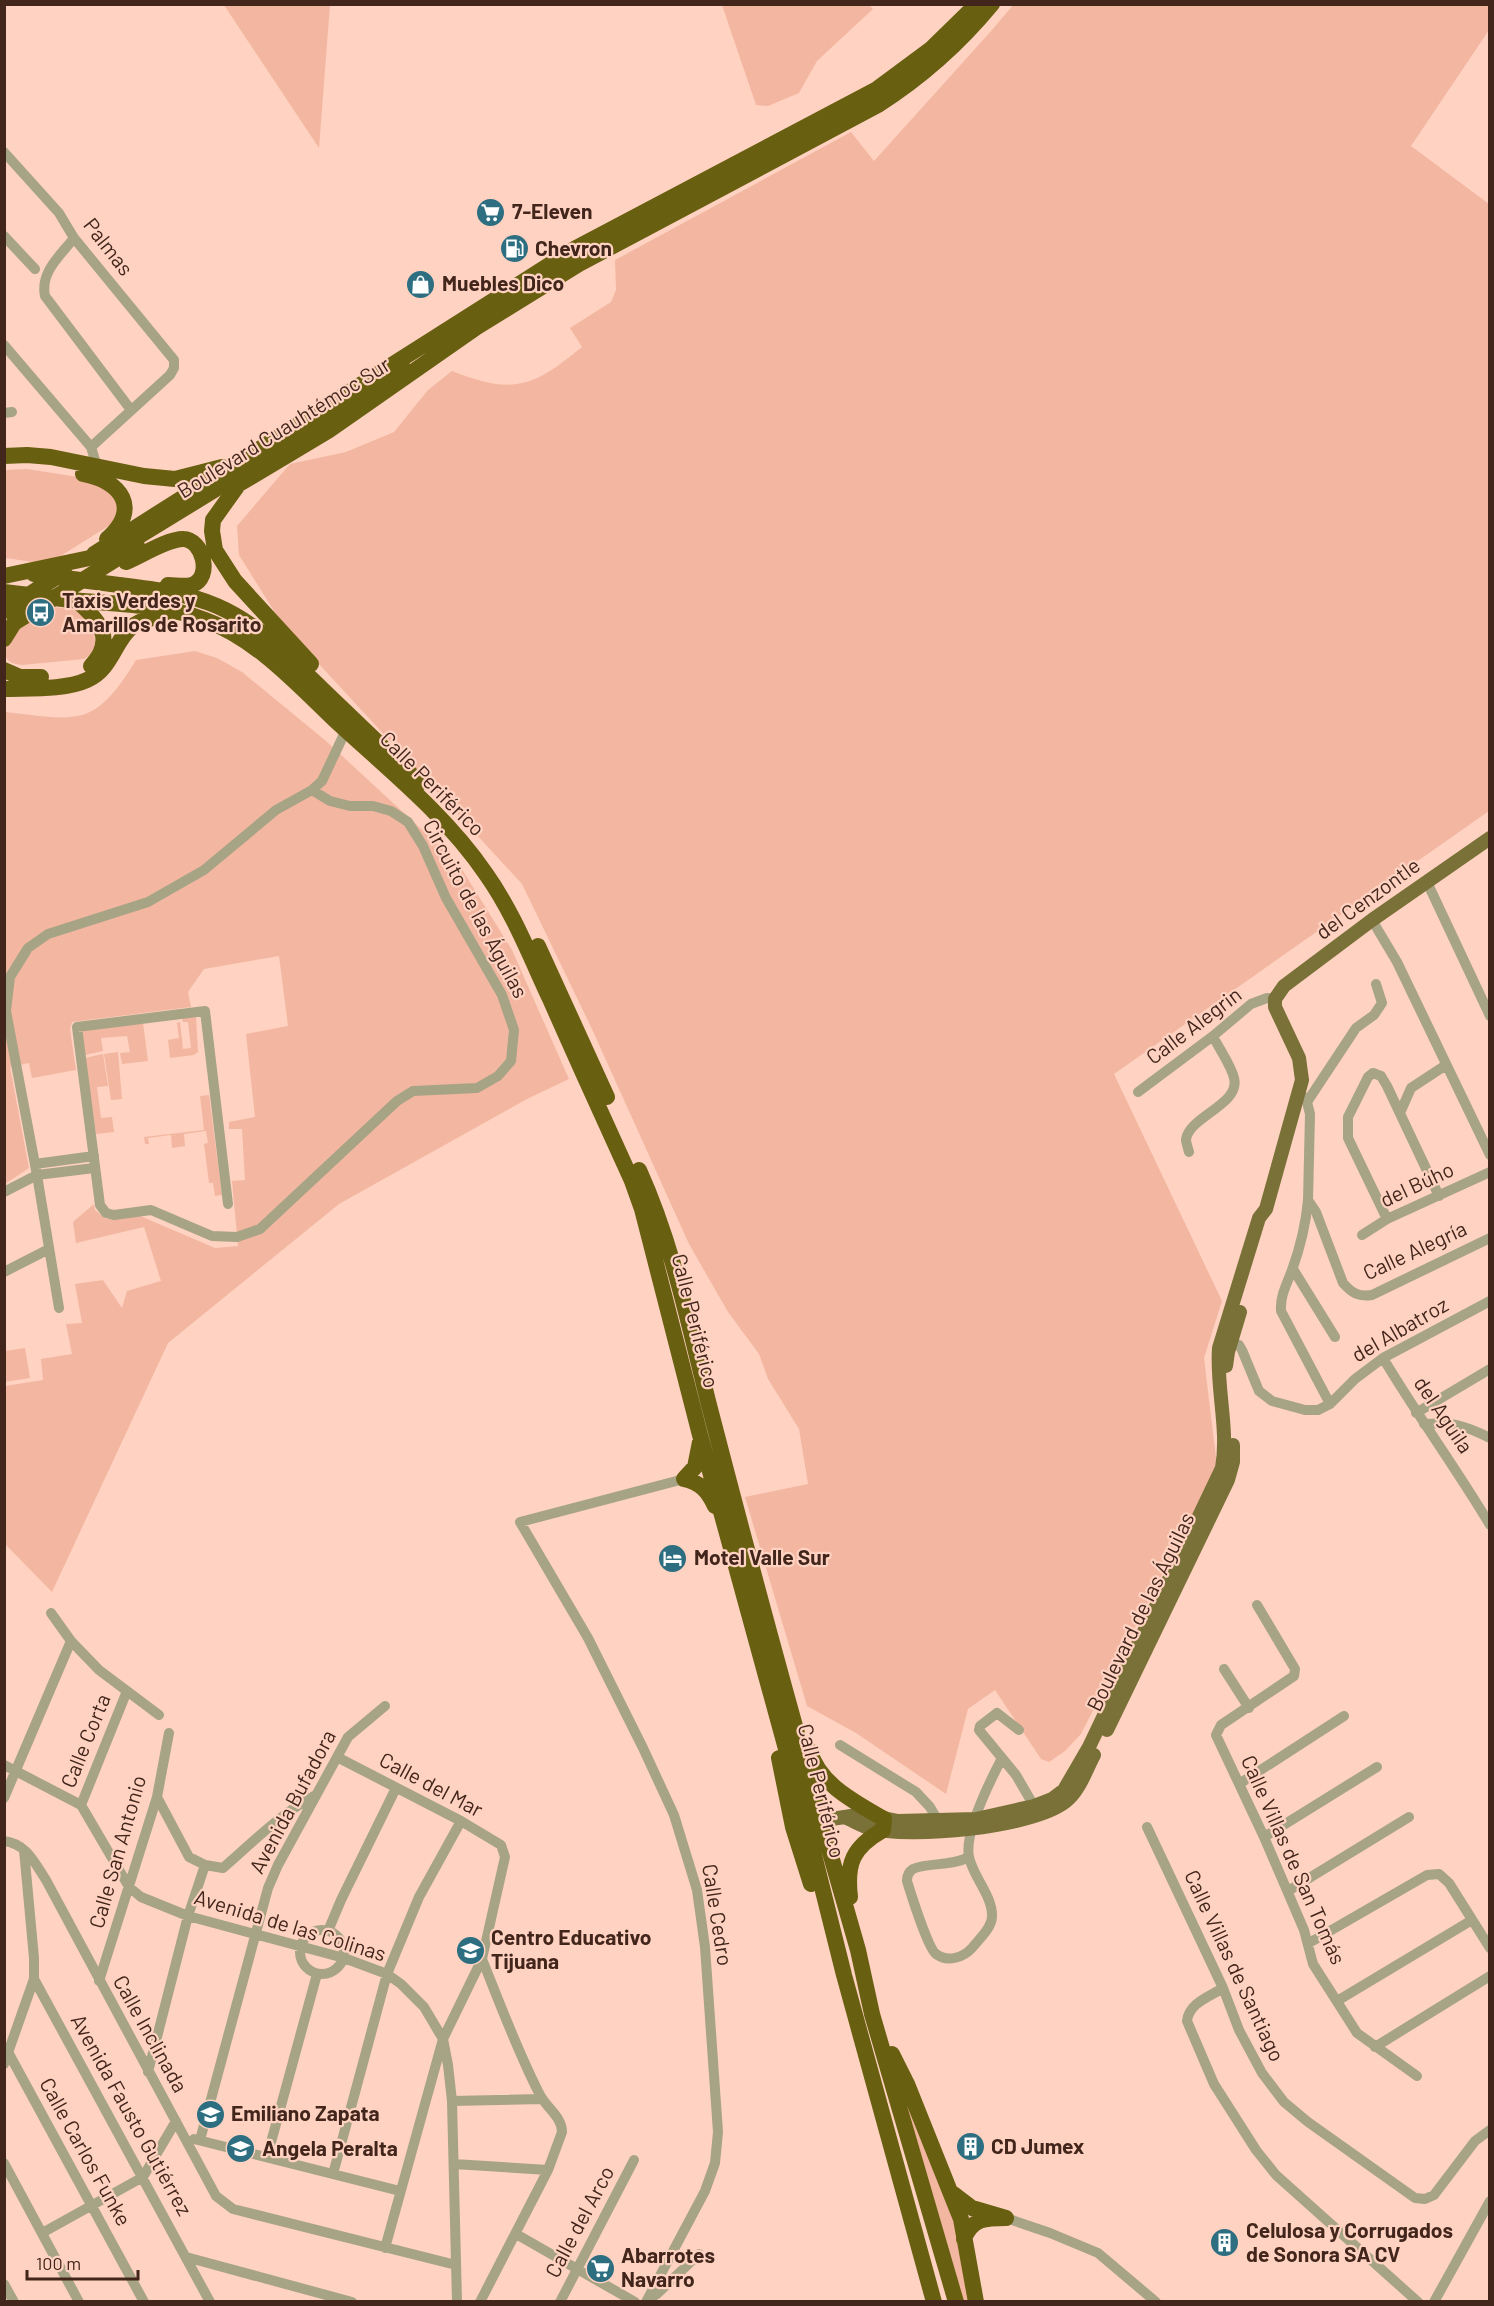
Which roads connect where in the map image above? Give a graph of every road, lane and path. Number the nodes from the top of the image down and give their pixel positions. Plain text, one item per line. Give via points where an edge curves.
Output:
1 (977, 4) edge
2 (992, 4) edge
3 (805, 137) junction
4 (4, 152) edge
5 (4, 236) edge
6 (74, 238) junction
7 (35, 269) dead end
8 (4, 345) edge
9 (404, 361) junction
10 (425, 362) junction
11 (131, 410) junction
12 (91, 447) junction
13 (4, 456) edge
14 (234, 463) junction
15 (4, 467) edge
16 (98, 471) junction
17 (239, 484) junction
18 (81, 561) junction
19 (4, 569) edge
20 (99, 569) junction
21 (4, 576) edge
22 (150, 588) junction
23 (4, 592) edge
24 (73, 600) junction
25 (7, 617) edge
26 (197, 617) junction
27 (4, 639) edge
28 (4, 670) edge
29 (4, 689) edge
30 (346, 730) junction
31 (365, 730) junction
32 (312, 790) junction
33 (1489, 838) edge
34 (1427, 882) junction
35 (1372, 920) junction
36 (1376, 984) dead end
37 (1275, 999) junction
38 (1490, 1017) edge
39 (1213, 1036) junction
40 (1446, 1065) junction
41 (1138, 1092) dead end
42 (1303, 1097) junction
43 (1400, 1113) junction
44 (1485, 1132) edge
45 (1189, 1152) dead end
46 (1490, 1155) edge
47 (94, 1162) junction
48 (36, 1170) junction
49 (1490, 1172) edge
50 (4, 1192) edge
51 (1439, 1196) junction
52 (1308, 1200) junction
53 (228, 1204) dead end
54 (1266, 1209) junction
55 (1387, 1220) junction
56 (1362, 1235) dead end
57 (1490, 1238) edge
58 (50, 1249) junction
59 (1293, 1269) junction
60 (4, 1272) edge
61 (1490, 1301) edge
62 (59, 1308) dead end
63 (1335, 1337) dead end
64 (1231, 1342) junction
65 (1383, 1358) junction
66 (1490, 1369) edge
67 (1330, 1404) junction
68 (1416, 1413) junction
69 (1424, 1424) junction
70 (700, 1435) junction
71 (1490, 1438) edge
72 (684, 1479) junction
73 (725, 1522) junction
74 (1490, 1525) edge
75 (1257, 1605) dead end
76 (51, 1613) dead end
77 (70, 1641) junction
78 (1224, 1669) dead end
79 (767, 1674) junction
80 (127, 1691) junction
81 (385, 1706) dead end
82 (1249, 1708) junction
83 (790, 1712) junction
84 (159, 1715) dead end
85 (1344, 1716) dead end
86 (1019, 1730) dead end
87 (169, 1733) dead end
88 (840, 1745) dead end
89 (337, 1757) junction
90 (1002, 1758) junction
91 (4, 1765) edge
92 (1377, 1767) dead end
93 (16, 1770) junction
94 (1239, 1784) junction
95 (396, 1788) junction
96 (317, 1795) junction
97 (157, 1797) junction
98 (4, 1798) edge
99 (81, 1805) junction
100 (1034, 1806) junction
101 (810, 1810) junction
102 (1409, 1817) dead end
103 (460, 1821) junction
104 (938, 1821) junction
105 (883, 1824) junction
106 (974, 1824) junction
107 (793, 1827) junction
108 (1147, 1827) dead end
109 (818, 1837) junction
110 (1264, 1837) junction
111 (4, 1840) edge
112 (24, 1847) junction
113 (969, 1857) junction
114 (205, 1865) junction
115 (129, 1887) junction
116 (1288, 1891) junction
117 (188, 1916) junction
118 (1472, 1920) junction
119 (328, 1930) junction
120 (255, 1935) junction
121 (1309, 1943) junction
122 (301, 1946) junction
123 (1490, 1948) edge
124 (858, 1950) junction
125 (344, 1958) junction
126 (482, 1959) junction
127 (317, 1974) junction
128 (387, 1974) junction
129 (844, 1975) junction
130 (1490, 1976) edge
131 (34, 1978) junction
132 (99, 1981) junction
133 (1223, 1988) junction
134 (1337, 2001) junction
135 (872, 2014) junction
136 (443, 2039) junction
137 (1375, 2047) junction
138 (9, 2052) junction
139 (4, 2064) edge
140 (148, 2072) junction
141 (1418, 2076) dead end
142 (542, 2099) junction
143 (452, 2101) junction
144 (176, 2121) junction
145 (1490, 2130) edge
146 (184, 2136) junction
147 (200, 2140) junction
148 (267, 2157) junction
149 (634, 2160) dead end
150 (4, 2163) edge
151 (454, 2164) junction
152 (548, 2170) junction
153 (333, 2174) junction
154 (143, 2177) junction
155 (948, 2189) junction
156 (400, 2191) junction
157 (1490, 2201) edge
158 (92, 2205) junction
159 (1006, 2218) junction
160 (42, 2233) junction
161 (516, 2234) junction
162 (964, 2239) junction
163 (385, 2248) junction
164 (699, 2254) dead end
165 (186, 2257) junction
166 (456, 2265) junction
167 (577, 2269) junction
168 (4, 2284) edge
169 (14, 2301) edge
170 (79, 2301) edge
171 (144, 2301) edge
172 (210, 2301) edge
173 (352, 2301) edge
174 (457, 2301) edge
175 (480, 2301) edge
176 (560, 2301) edge
177 (635, 2301) edge
178 (646, 2301) edge
179 (934, 2301) edge
180 (956, 2301) edge
181 (976, 2301) edge
182 (1156, 2301) edge
183 (1418, 2301) edge
184 (1434, 2301) edge

1 - 3 highway via 944,38 895,77
2 - 3 highway via 956,45 909,85 858,117
3 - 9 highway, Boulevard Cuauhtémoc Sur via 576,248
3 - 10 highway, Boulevard Cuauhtémoc Sur via 579,264
4 - 6 street, Palmas via 59,213
5 - 7 street
6 - 11 street via 45,276 45,296
6 - 11 street, Palmas via 174,360 170,375
8 - 12 street
9 - 10 highway
9 - 14 highway, Boulevard Cuauhtémoc Sur
9 - 19 highway via 150,523 96,547
9 - 21 highway, bridge via 322,424 118,549
10 - 17 highway, Boulevard Cuauhtémoc Sur via 328,431
11 - 12 street
12 - 16 street
13 - 16 highway via 51,457
14 - 16 highway via 175,479
14 - 18 highway, Boulevard Cuauhtémoc Sur
15 - 16 highway
16 - 18 highway via 119,491 125,515 116,531
17 - 20 highway, Boulevard Cuauhtémoc Sur
17 - 31 highway via 213,520 212,539 218,558
18 - 25 highway, Boulevard Cuauhtémoc Sur
19 - 22 highway, Calle Periférico, bridge
20 - 22 highway via 128,562 183,539 200,551 204,565 197,582
20 - 25 highway, Boulevard Cuauhtémoc Sur
22 - 31 highway, Calle Periférico via 215,605 253,626
23 - 24 highway, Calle Periférico, bridge
24 - 26 highway, Calle Periférico
24 - 28 highway via 96,618 103,631 102,648 89,667 74,675 48,677 20,677
25 - 27 highway
26 - 29 highway via 155,617 128,628 100,670 87,680 70,685
26 - 30 highway, Calle Periférico via 249,644
30 - 32 street via 322,781
30 - 70 highway, Calle Periférico via 442,819 485,871 512,915 639,1199
31 - 83 highway, Calle Periférico via 451,814 501,877 552,976 642,1177 678,1285
32 - 47 street, Circuito de las Águilas via 330,801 373,806 408,822 502,995 514,1030 511,1061 498,1076 477,1088 413,1091 397,1101 260,1229 237,1237 212,1236 152,1210 106,1213 100,1205
32 - 48 street via 276,810 204,870 148,902 48,934 28,948 10,977 6,1011
33 - 34 main road, del Cenzontle
34 - 35 main road, del Cenzontle
34 - 38 street
35 - 37 main road, del Cenzontle via 1284,986
35 - 40 street via 1397,962
36 - 42 street via 1380,1008 1356,1028
37 - 39 street, Calle Alegrin via 1251,1004
37 - 42 main road, Boulevard de las Águilas via 1277,1014 1299,1058
39 - 41 street, Calle Alegrin
39 - 45 street via 1234,1078 1234,1088 1190,1130 1186,1140
40 - 43 street via 1411,1088
40 - 44 street
42 - 52 street via 1310,1114
42 - 54 main road, Boulevard de las Águilas
43 - 51 street
43 - 55 street via 1381,1076 1373,1072 1348,1117 1348,1138
44 - 46 street
47 - 48 street
47 - 53 street via 77,1027 205,1011
48 - 50 street
48 - 58 street
49 - 51 street, del Búho
51 - 55 street, del Búho
52 - 57 street, Calle Alegría via 1343,1283 1361,1296 1372,1295
52 - 59 street
54 - 64 main road, Boulevard de las Águilas via 1268,1219
54 - 100 main road, Boulevard de las Águilas via 1259,1218 1219,1348 1217,1368 1224,1440 1219,1476 1068,1785 1059,1795
55 - 56 street, del Búho
58 - 60 street
58 - 62 street
59 - 63 street
59 - 67 street via 1281,1299 1281,1311
61 - 65 street, del Albatroz
64 - 67 street via 1242,1350 1259,1391 1272,1401 1305,1410 1318,1410
64 - 106 main road, Boulevard de las Águilas via 1226,1371 1233,1462 1228,1480 1076,1790 1065,1803 1052,1809
65 - 67 street, del Albatroz via 1355,1378
65 - 68 street, del Aguila
66 - 68 street
68 - 69 street, del Aguila
69 - 71 street via 1468,1427
69 - 74 street, del Aguila
70 - 72 highway via 698,1460
70 - 73 highway, Calle Periférico
72 - 73 highway via 705,1489
72 - 178 street, Calle Cedro via 520,1522 588,1638 643,1748 674,1815 698,1890 718,2132 715,2163 705,2191
73 - 79 highway, Calle Periférico
75 - 82 street via 1295,1669 1291,1680
76 - 77 street
77 - 80 street
77 - 93 street
78 - 82 street
79 - 101 highway, Calle Periférico
79 - 107 highway via 767,1702
80 - 84 street
80 - 99 street, Calle Corta
81 - 89 street, Avenida Bufadora via 348,1737
82 - 94 street, Calle Villas de San Tomás via 1221,1725 1216,1736
83 - 101 highway, Calle Periférico
83 - 105 highway via 800,1719 814,1763 825,1778
85 - 94 street
86 - 90 street via 997,1713 980,1726 980,1734
87 - 97 street, Calle San Antonio
88 - 104 street via 916,1792
89 - 95 street, Calle del Mar
89 - 96 street, Avenida Bufadora
90 - 100 street
90 - 106 street
91 - 93 street
92 - 110 street
93 - 98 street
93 - 99 street
94 - 110 street, Calle Villas de San Tomás
95 - 103 street, Calle del Mar
95 - 119 street
96 - 114 street via 300,1803 223,1868
96 - 120 street, Avenida Bufadora via 272,1880
97 - 114 street via 189,1857
97 - 115 street, Calle San Antonio
99 - 115 street, Avenida de las Colinas
100 - 106 main road, Boulevard de las Águilas
101 - 109 highway, Calle Periférico, bridge
102 - 116 street
103 - 126 street, Calle del Mar via 501,1845 505,1857
103 - 128 street via 419,1897
104 - 105 main road, Boulevard de las Águilas
104 - 106 main road, Boulevard de las Águilas
105 - 106 main road, Boulevard de las Águilas
105 - 107 main road, Boulevard de las Águilas via 864,1814
105 - 124 highway via 861,1845 850,1867 848,1880
106 - 113 street
107 - 129 highway
108 - 133 street, Calle Villas de Santiago
109 - 124 highway, Calle Periférico
109 - 129 highway, Calle Periférico
110 - 116 street, Calle Villas de San Tomás
111 - 112 street
112 - 131 street
112 - 132 street, Calle Inclinada via 46,1880
113 - 113 street via 992,1919 966,1955 938,1955 907,1881 910,1871 957,1863
114 - 117 street
115 - 117 street, Avenida de las Colinas via 141,1897
115 - 132 street, Calle San Antonio
116 - 121 street, Calle Villas de San Tomás
117 - 120 street, Avenida de las Colinas
117 - 140 street
118 - 121 street via 1449,1882 1439,1874 1427,1875
118 - 123 street
118 - 134 street
119 - 122 street via 311,1932
119 - 125 street via 342,1941
120 - 122 street, Avenida de las Colinas
120 - 147 street, Avenida Bufadora
121 - 134 street, Calle Villas de San Tomás via 1312,1964
122 - 125 street, Avenida de las Colinas
122 - 127 street via 303,1964
124 - 135 highway, Calle Periférico
125 - 127 street via 334,1971
125 - 128 street, Avenida de las Colinas
126 - 136 street
126 - 142 street
127 - 148 street
128 - 136 street, Avenida de las Colinas via 424,2007
128 - 153 street
129 - 179 highway, Calle Periférico
130 - 137 street
131 - 138 street
131 - 154 street, Avenida Fausto Gutiérrez
132 - 140 street, Calle Inclinada
133 - 145 street, Calle Villas de Santiago via 1257,2065 1284,2102 1415,2198 1434,2195 1475,2141
133 - 183 street via 1193,2006 1187,2021 1214,2084 1276,2175
134 - 137 street, Calle Villas de San Tomás via 1357,2033
135 - 155 highway via 907,2084
135 - 180 highway, Calle Periférico
136 - 143 street, Avenida de las Colinas
136 - 156 street
137 - 141 street, Calle Villas de San Tomás
138 - 139 street
138 - 158 street, Calle Carlos Funke
140 - 144 street, Calle Inclinada
142 - 143 street
142 - 152 street via 562,2126
143 - 151 street, Avenida de las Colinas
144 - 146 street, Calle Inclinada
144 - 154 street
146 - 147 street
146 - 163 street, Calle Inclinada via 216,2196 225,2205
147 - 148 street
148 - 153 street
149 - 167 street, Calle del Arco
150 - 160 street
151 - 152 street
151 - 166 street, Avenida de las Colinas
152 - 161 street
153 - 156 street
154 - 158 street
154 - 165 street, Avenida Fausto Gutiérrez
155 - 159 highway via 972,2208
155 - 162 highway
156 - 163 street
157 - 184 street
158 - 160 street
158 - 171 street, Calle Carlos Funke
159 - 162 highway via 978,2220
159 - 182 street via 1098,2253
160 - 170 street
161 - 167 street
161 - 175 street
162 - 181 highway
163 - 166 street, Calle Inclinada
164 - 178 street
165 - 172 street, Avenida Fausto Gutiérrez
165 - 173 street
166 - 174 street, Avenida de las Colinas
167 - 176 street, Calle del Arco
167 - 177 street
168 - 169 street

